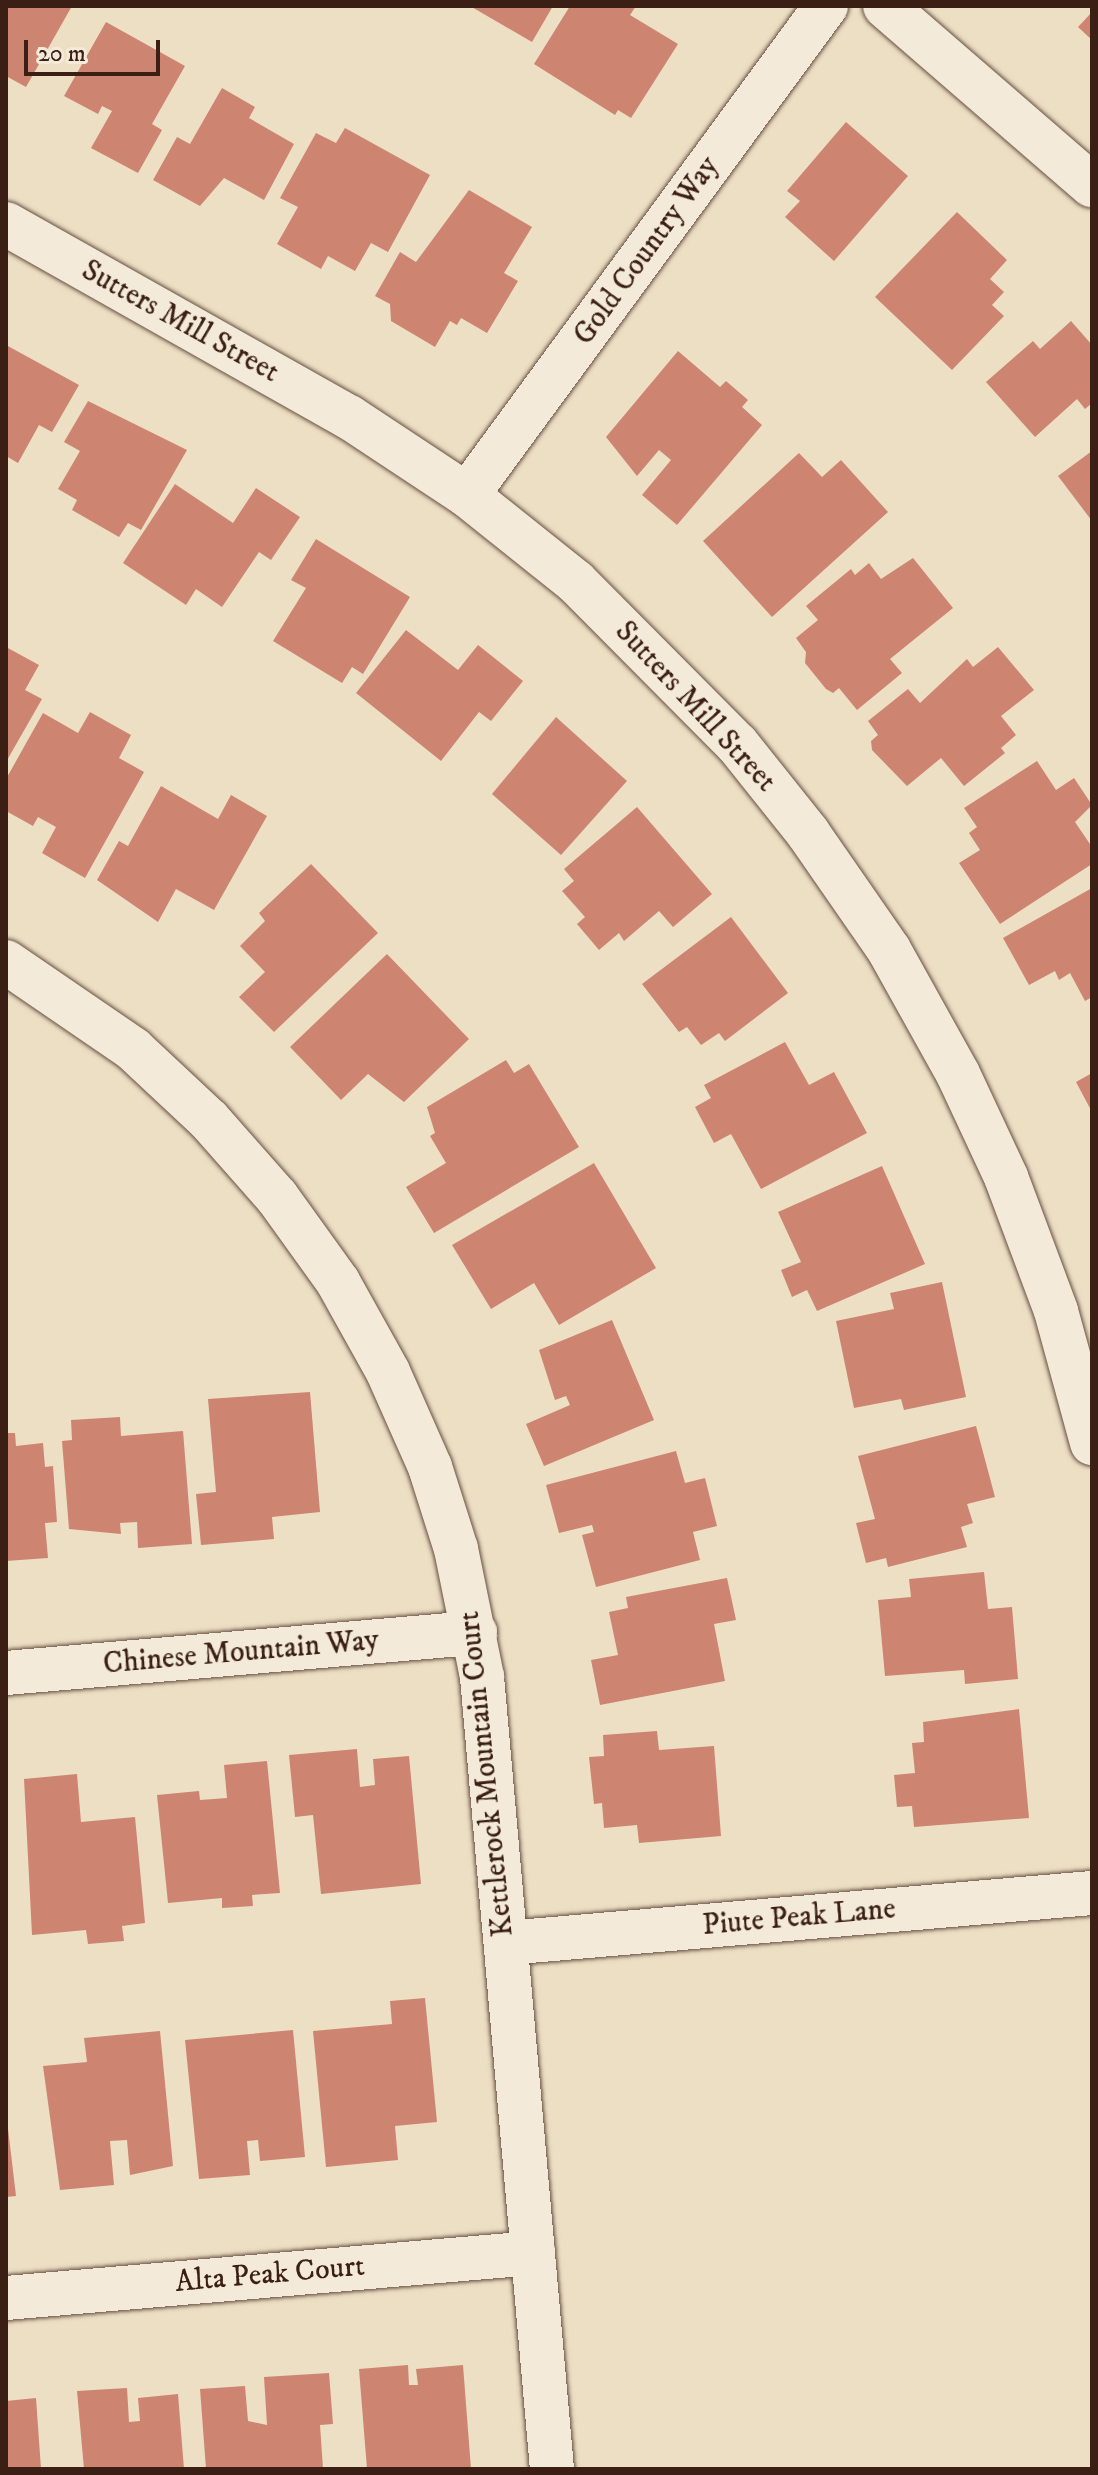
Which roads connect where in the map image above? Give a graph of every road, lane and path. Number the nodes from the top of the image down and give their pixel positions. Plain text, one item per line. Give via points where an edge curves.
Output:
1 (826, 6) edge
2 (885, 6) edge
3 (1092, 185) edge
4 (6, 224) edge
5 (467, 495) junction
6 (6, 962) edge
7 (1092, 1443) edge
8 (475, 1633) junction
9 (6, 1673) edge
10 (1092, 1893) edge
11 (506, 1943) junction
12 (533, 2253) junction
13 (6, 2298) edge
14 (552, 2469) edge

1 - 5 street, Gold Country Way
2 - 3 street
4 - 5 street, Sutters Mill Street via 349,417
5 - 7 street, Sutters Mill Street via 576,582 717,723 808,833 889,950 1006,1177 1056,1311
6 - 8 street, Kettlerock Mountain Court via 133,1049 209,1120 277,1197 338,1282 388,1372 430,1467
8 - 9 street, Chinese Mountain Way
8 - 11 street, Kettlerock Mountain Court
10 - 11 street, Piute Peak Lane
11 - 12 street, Kettlerock Mountain Court
12 - 13 street, Alta Peak Court
12 - 14 street, Kettlerock Mountain Court

